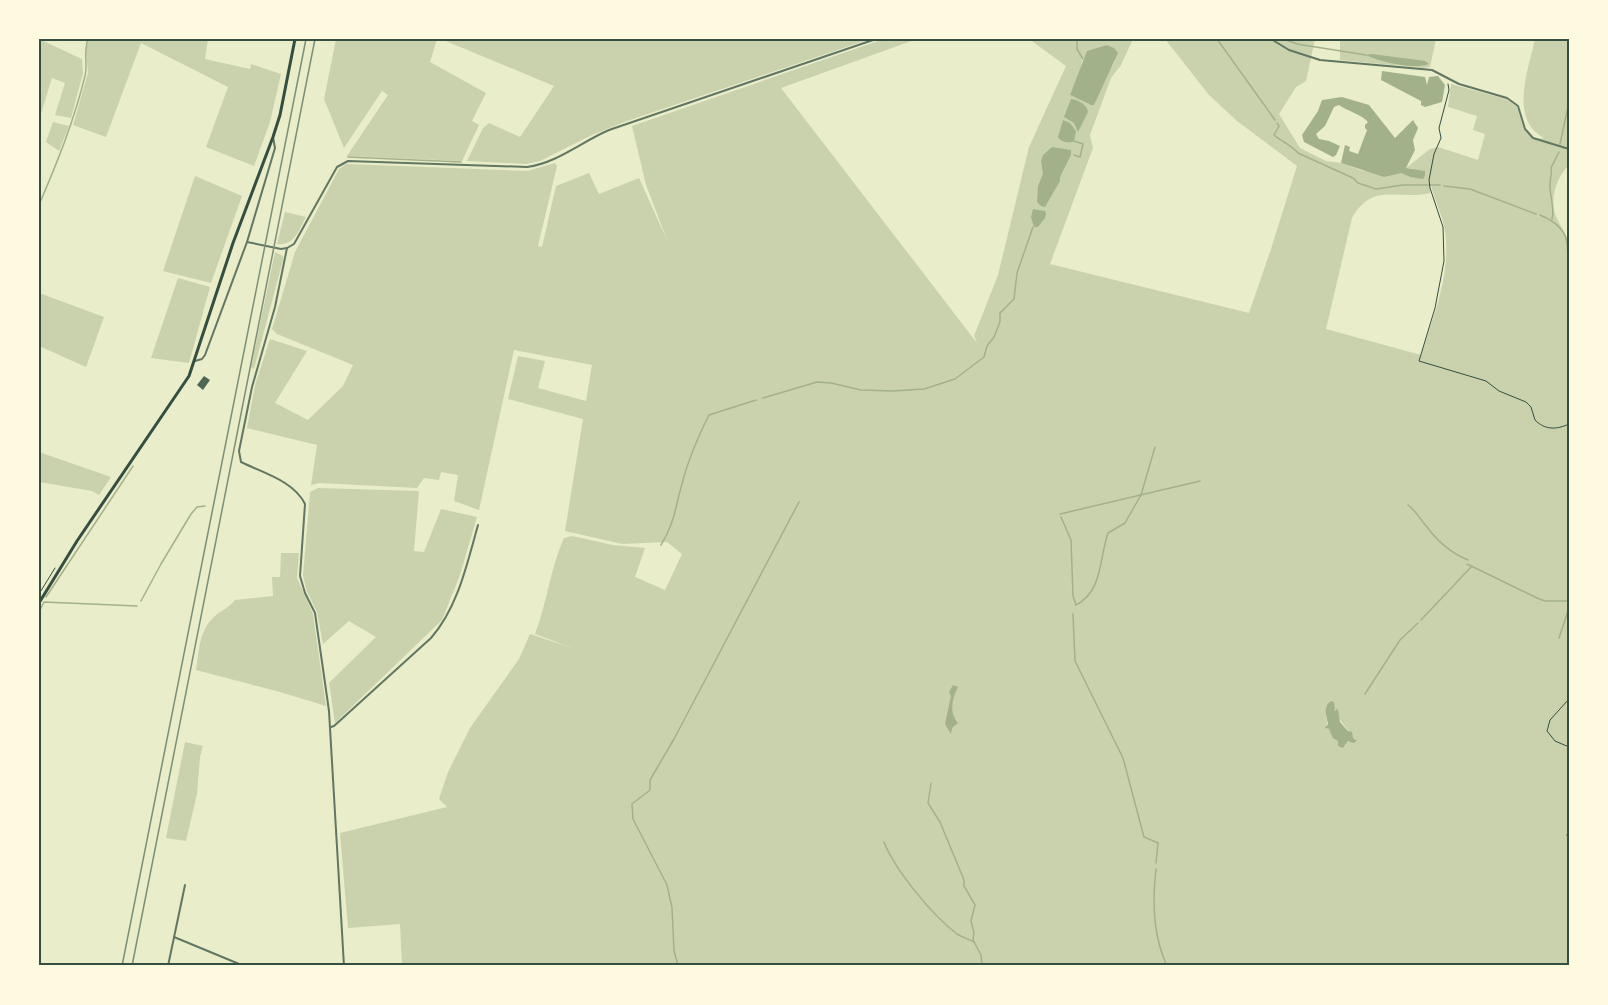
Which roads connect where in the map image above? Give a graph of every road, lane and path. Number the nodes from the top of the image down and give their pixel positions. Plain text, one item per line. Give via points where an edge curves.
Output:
1 (295, 39) edge
2 (876, 39) edge
3 (1271, 39) edge
4 (1447, 79) junction
5 (273, 137) junction
6 (1569, 149) edge
7 (247, 242) junction
8 (287, 248) junction
9 (195, 361) junction
10 (1569, 424) edge
11 (478, 525) dead end
12 (39, 603) edge
13 (1569, 699) edge
14 (331, 727) junction
15 (1569, 747) edge
16 (1569, 824) edge
17 (1569, 838) edge
18 (185, 885) dead end
19 (174, 937) junction
20 (168, 966) edge
21 (244, 966) edge
22 (344, 966) edge

1 - 5 main road
2 - 8 street via 609,130 540,165 343,162 294,244
3 - 4 street via 1289,50 1320,60 1432,70
4 - 6 street via 1507,98 1518,106 1525,129 1533,138
4 - 10 path via 1449,90 1439,128 1441,138 1430,180 1443,227 1444,261 1419,361 1486,381 1526,402 1535,420 1549,429
5 - 7 street via 275,148
5 - 9 main road
7 - 8 street
7 - 9 street via 205,355
8 - 14 street via 239,451 241,462 291,486 305,504 300,576 315,613
9 - 12 main road via 184,386
11 - 14 street via 444,622
13 - 15 path via 1550,720 1547,731 1555,741
14 - 22 street
16 - 17 path
18 - 19 street
19 - 20 street
19 - 21 street

